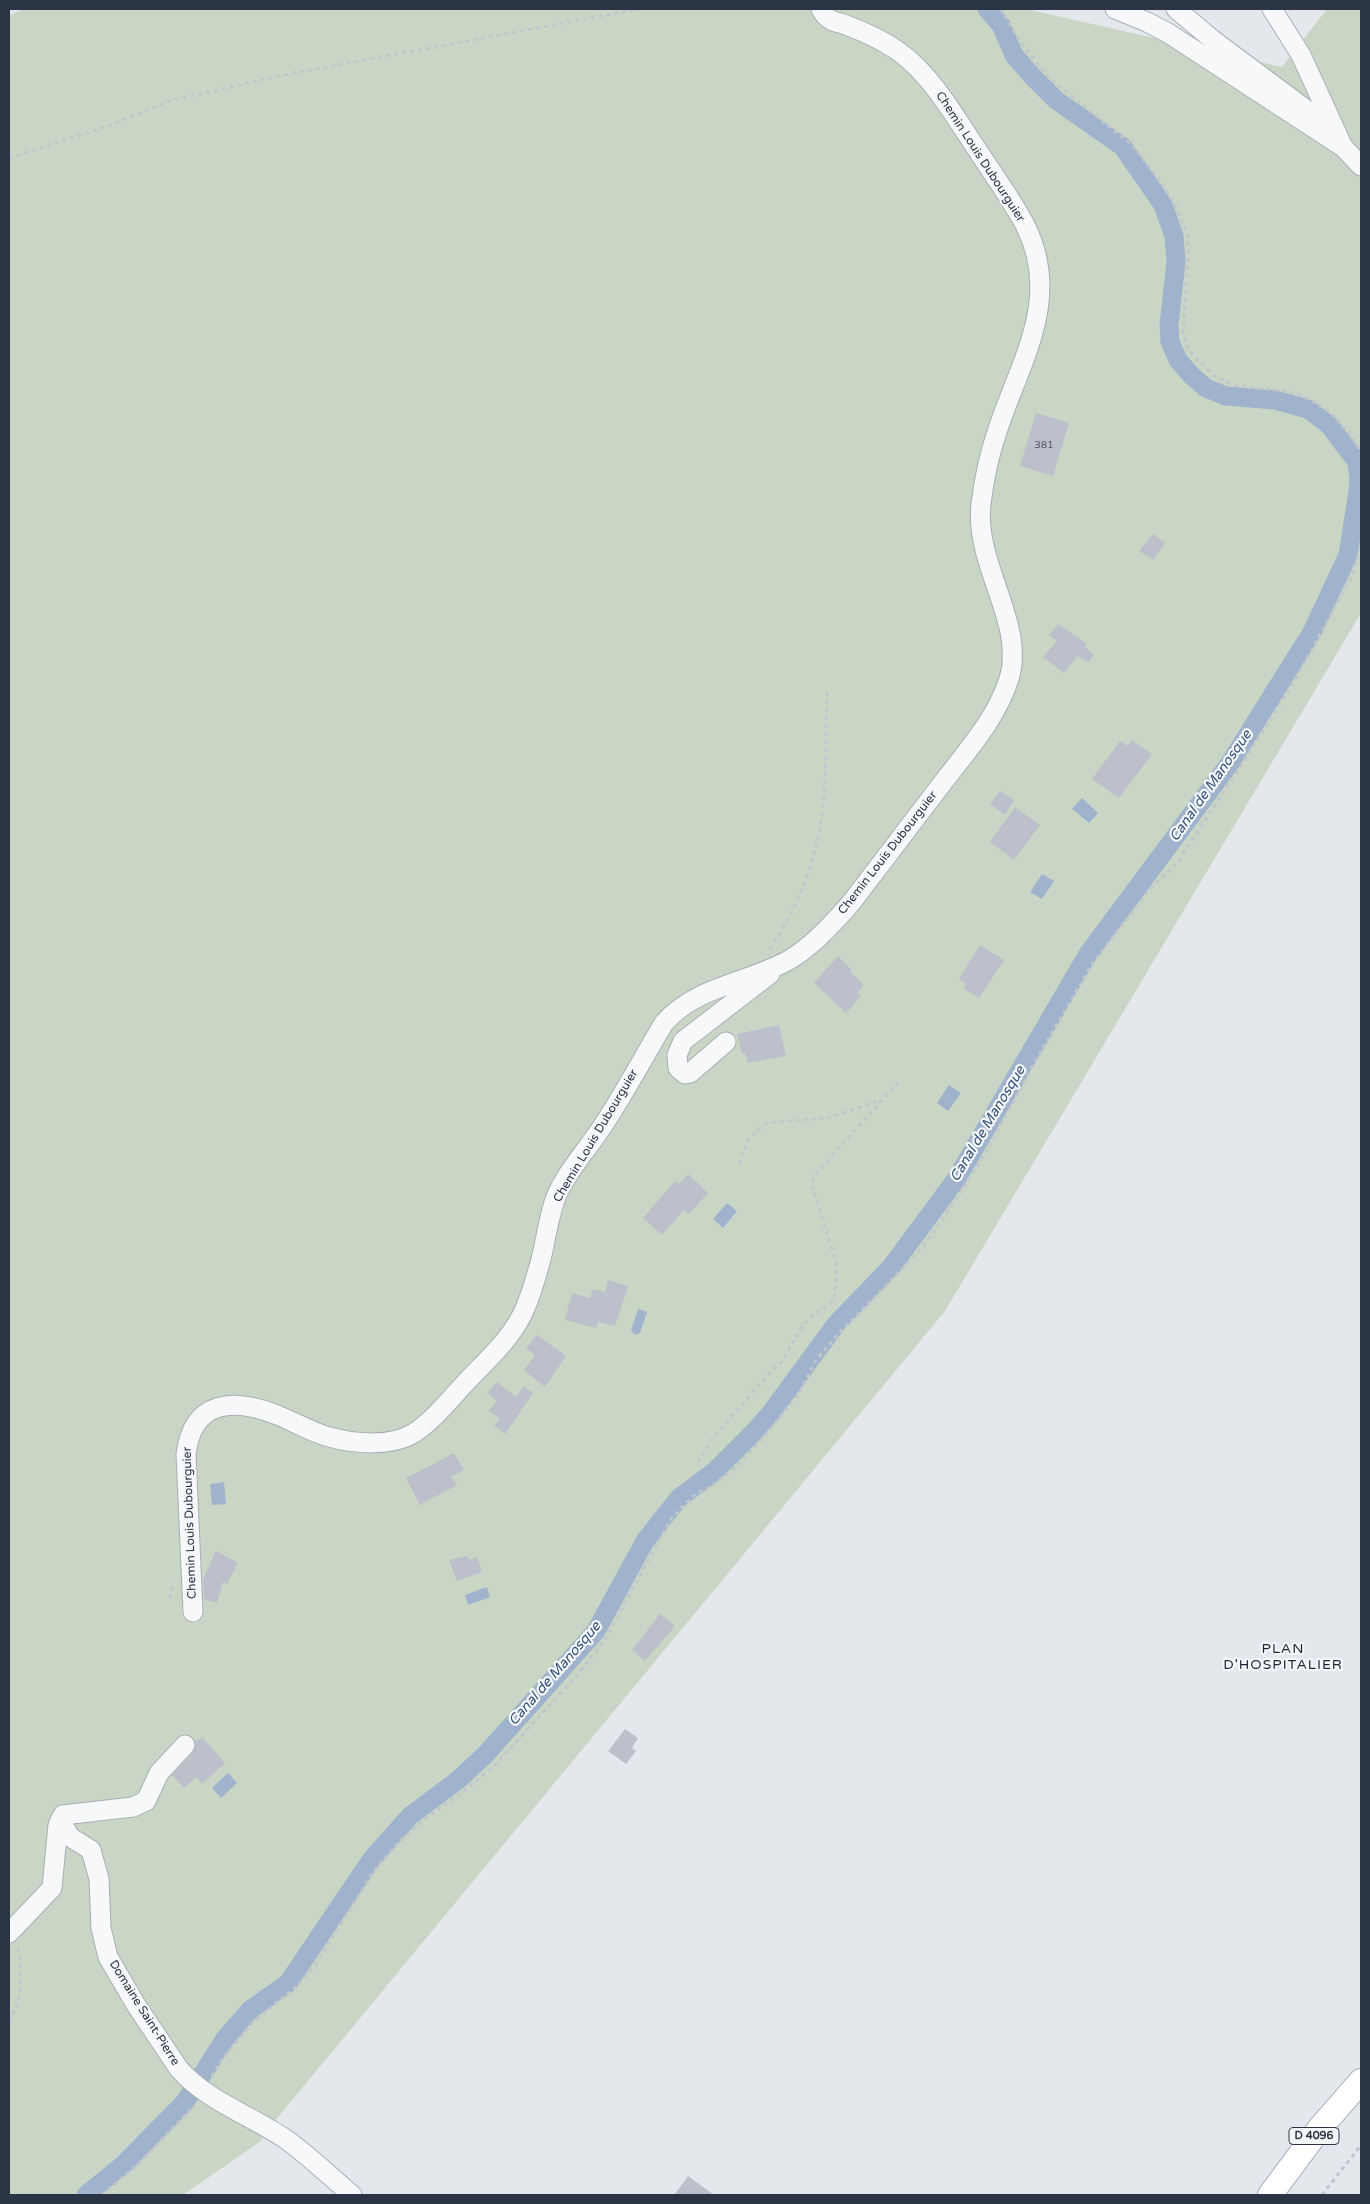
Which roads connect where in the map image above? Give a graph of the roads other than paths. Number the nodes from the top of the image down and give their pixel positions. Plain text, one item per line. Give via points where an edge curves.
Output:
1 (822, 9) edge
2 (1115, 9) edge
3 (1176, 9) edge
4 (1272, 9) edge
5 (1343, 147) junction
6 (1361, 166) edge
7 (780, 965) junction
8 (726, 1042) dead end
9 (193, 1612) dead end
10 (185, 1745) dead end
11 (60, 1820) junction
12 (9, 1933) edge
13 (1361, 2081) edge
14 (352, 2195) edge
15 (1270, 2195) edge

1 - 7 street, Chemin Louis Dubourguier via 829,20 871,35 906,57 936,90 1025,225 1037,263 1039,302 1030,348 990,454 981,507 981,526 990,570 1010,632 1013,660 1009,680 966,753 852,903 802,952
2 - 5 street via 1168,33
3 - 5 street via 1308,111
4 - 5 street via 1301,55
5 - 6 street
7 - 8 street via 683,1041 677,1055 678,1068 685,1074 690,1073
7 - 9 street, Chemin Louis Dubourguier via 687,1002 673,1012 557,1196 538,1271 519,1322 422,1427 398,1440 366,1442 330,1437 272,1414 240,1406 220,1407 199,1418 191,1432 186,1454
10 - 11 street via 159,1773 146,1801 133,1807 68,1813
11 - 12 street via 52,1888
11 - 14 street, Domaine Saint-Pierre via 68,1836 88,1846 94,1856 99,1879 101,1928 108,1957 164,2048 197,2086 286,2140
13 - 15 main road, D 4096 via 1320,2128

